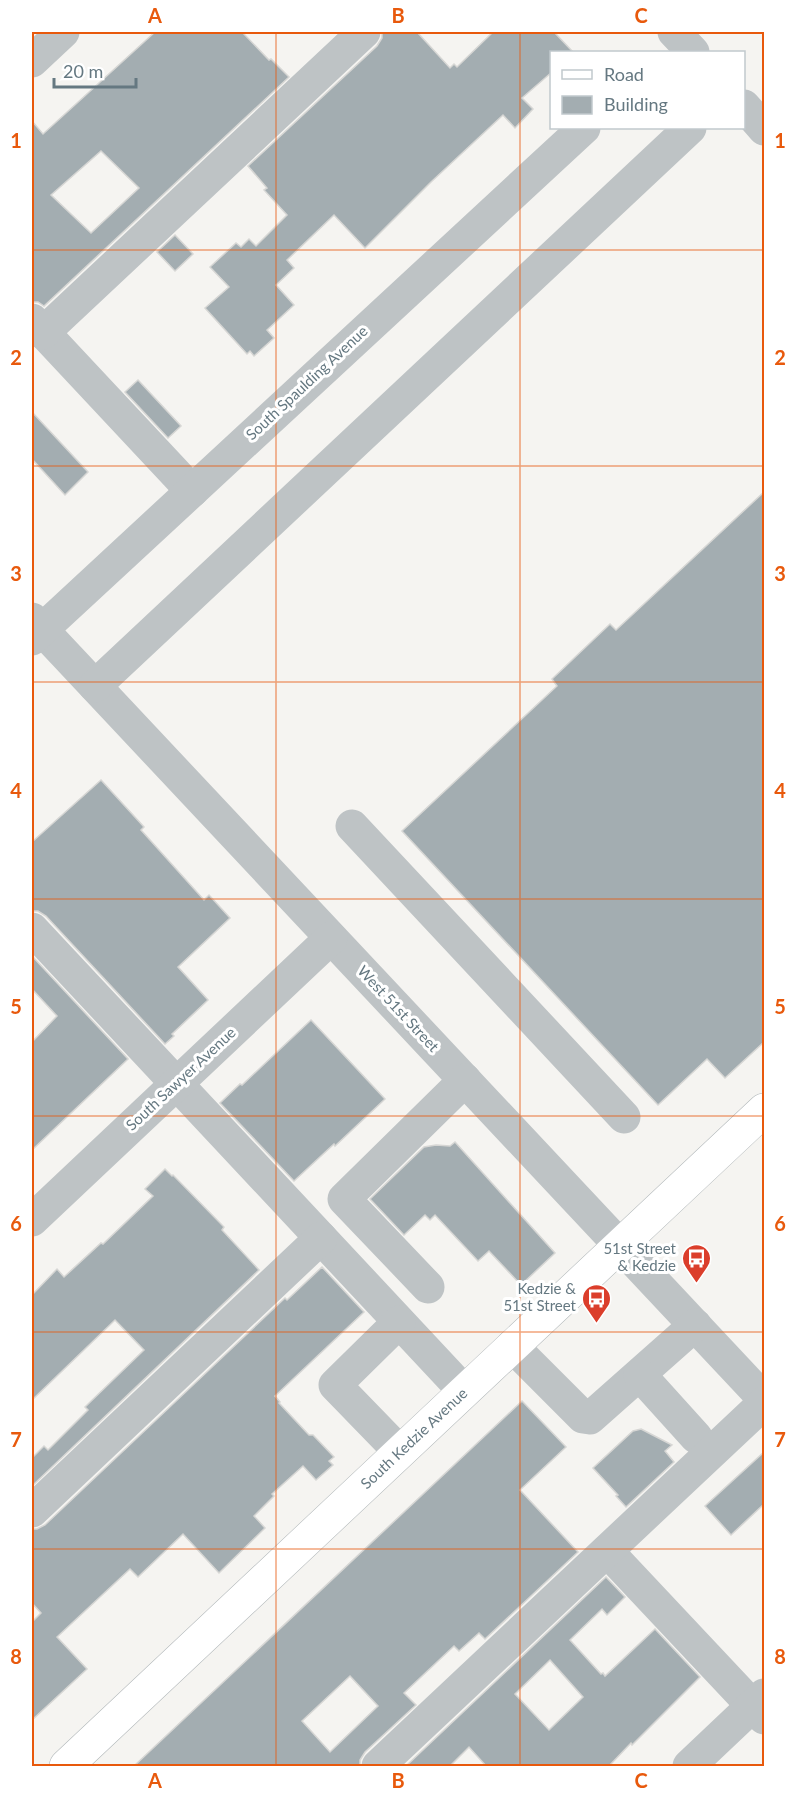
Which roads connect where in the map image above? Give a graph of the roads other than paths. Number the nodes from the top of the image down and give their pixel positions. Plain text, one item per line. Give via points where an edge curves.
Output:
1 (63, 32) edge
2 (364, 32) edge
3 (674, 32) edge
4 (692, 51) edge
5 (32, 61) edge
6 (745, 107) edge
7 (583, 129) edge
8 (689, 129) edge
9 (765, 129) edge
10 (37, 327) edge
11 (192, 491) junction
12 (35, 629) edge
13 (95, 686) junction
14 (352, 826) dead end
15 (32, 929) edge
16 (331, 938) junction
17 (465, 1080) junction
18 (176, 1084) junction
19 (765, 1110) edge
20 (624, 1117) dead end
21 (32, 1220) edge
22 (321, 1238) junction
23 (620, 1245) junction
24 (428, 1287) dead end
25 (399, 1322) junction
26 (695, 1325) junction
27 (512, 1346) junction
28 (640, 1375) junction
29 (464, 1391) junction
30 (765, 1401) edge
31 (696, 1437) dead end
32 (400, 1452) junction
33 (32, 1511) edge
34 (607, 1551) junction
35 (761, 1706) edge
36 (66, 1767) edge
37 (378, 1767) edge
38 (689, 1767) edge

1 - 5 street
2 - 10 street
3 - 4 street
6 - 9 street
7 - 11 street, South Spaulding Avenue
8 - 13 street
10 - 11 street
11 - 12 street, South Spaulding Avenue
12 - 13 street, West 51st Street
13 - 16 street, West 51st Street
14 - 20 street
15 - 18 street
16 - 17 street, West 51st Street
16 - 18 street, South Sawyer Avenue
17 - 23 street, West 51st Street
17 - 24 street via 344,1199
18 - 21 street, South Sawyer Avenue
18 - 22 street
19 - 23 main road, South Kedzie Avenue
22 - 25 street
22 - 33 street
23 - 26 street, West 51st Street
23 - 27 main road, South Kedzie Avenue
25 - 29 street
25 - 32 street via 335,1385
26 - 28 street
26 - 30 street, West 51st Street
27 - 28 street via 586,1418
27 - 29 main road, South Kedzie Avenue
28 - 31 street
29 - 32 main road, South Kedzie Avenue
30 - 34 street
32 - 36 main road, South Kedzie Avenue
34 - 35 street
34 - 37 street
35 - 38 street

